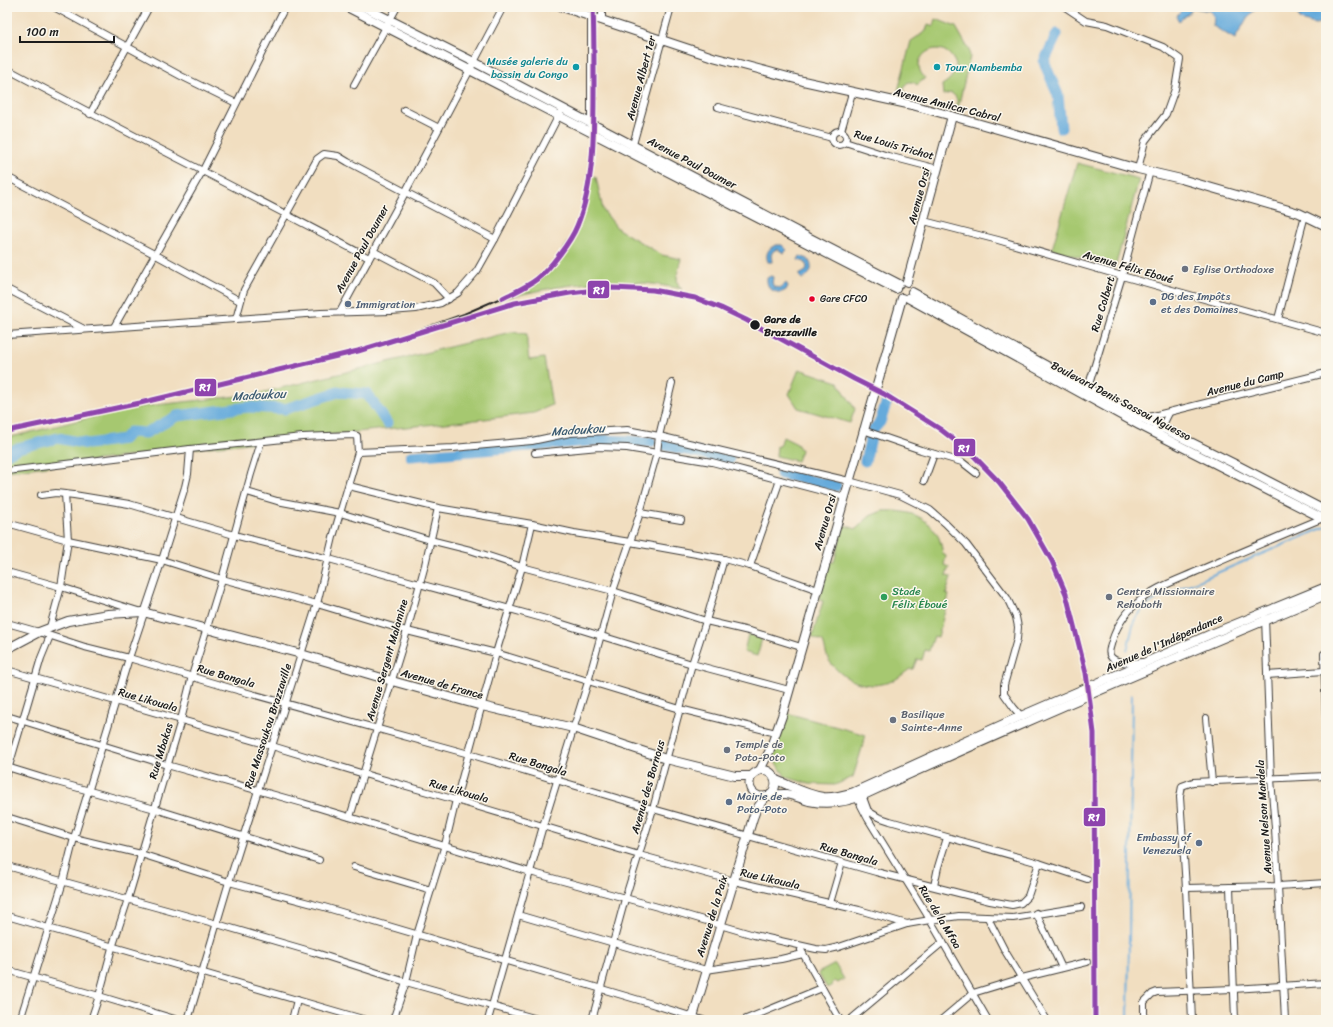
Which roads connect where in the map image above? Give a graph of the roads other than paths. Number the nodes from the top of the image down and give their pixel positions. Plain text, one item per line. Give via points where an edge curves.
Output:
1 (54, 7) edge
2 (149, 7) edge
3 (285, 7) edge
4 (347, 7) edge
5 (364, 7) edge
6 (397, 7) edge
7 (503, 7) edge
8 (562, 7) edge
9 (602, 7) edge
10 (671, 7) edge
11 (1065, 7) edge
12 (591, 16) junction
13 (602, 20) junction
14 (388, 24) junction
15 (662, 40) junction
16 (126, 47) junction
17 (446, 48) junction
18 (441, 56) junction
19 (474, 62) junction
20 (7, 69) edge
21 (470, 70) junction
22 (354, 85) dead end
23 (852, 93) junction
24 (543, 98) junction
25 (236, 103) junction
26 (539, 106) junction
27 (718, 107) dead end
28 (562, 108) junction
29 (404, 110) dead end
30 (90, 114) junction
31 (558, 116) junction
32 (952, 116) junction
33 (591, 123) junction
34 (439, 128) junction
35 (841, 131) junction
36 (591, 132) junction
37 (832, 138) junction
38 (845, 142) junction
39 (634, 144) junction
40 (631, 154) junction
41 (938, 168) junction
42 (1138, 169) junction
43 (203, 170) junction
44 (1150, 171) junction
45 (7, 177) edge
46 (406, 191) junction
47 (734, 202) junction
48 (286, 214) junction
49 (1305, 215) junction
50 (924, 221) junction
51 (1326, 226) edge
52 (495, 239) junction
53 (373, 251) junction
54 (156, 255) junction
55 (369, 258) junction
56 (1122, 276) junction
57 (900, 285) junction
58 (7, 289) edge
59 (907, 296) junction
60 (449, 299) junction
61 (240, 301) junction
62 (340, 312) junction
63 (236, 318) junction
64 (1278, 319) junction
65 (114, 327) junction
66 (86, 329) junction
67 (1326, 333) edge
68 (7, 335) edge
69 (1326, 373) edge
70 (672, 383) dead end
71 (1087, 391) junction
72 (1169, 413) junction
73 (1142, 419) junction
74 (1133, 422) junction
75 (863, 430) junction
76 (1160, 431) junction
77 (659, 436) junction
78 (261, 442) junction
79 (190, 449) junction
80 (358, 452) junction
81 (535, 453) dead end
82 (657, 453) junction
83 (934, 454) junction
84 (7, 471) edge
85 (976, 473) dead end
86 (780, 480) junction
87 (849, 481) junction
88 (924, 481) dead end
89 (349, 486) junction
90 (247, 492) junction
91 (65, 494) junction
92 (41, 495) dead end
93 (845, 497) junction
94 (438, 508) junction
95 (340, 513) junction
96 (640, 513) junction
97 (175, 517) junction
98 (1325, 517) edge
99 (681, 520) dead end
100 (7, 523) edge
101 (532, 524) junction
102 (234, 535) junction
103 (68, 540) junction
104 (430, 540) junction
105 (630, 542) junction
106 (329, 559) junction
107 (724, 559) junction
108 (162, 560) junction
109 (750, 566) junction
110 (522, 567) junction
111 (7, 572) edge
112 (222, 579) junction
113 (420, 584) junction
114 (61, 587) junction
115 (1326, 587) edge
116 (818, 590) junction
117 (613, 591) junction
118 (1326, 595) edge
119 (317, 604) junction
120 (509, 609) junction
121 (143, 612) junction
122 (1265, 616) junction
123 (706, 621) junction
124 (7, 623) edge
125 (207, 629) junction
126 (407, 631) junction
127 (39, 632) junction
128 (50, 632) junction
129 (600, 636) junction
130 (801, 647) junction
131 (7, 649) edge
132 (301, 654) junction
133 (496, 654) junction
134 (1324, 654) dead end
135 (129, 658) junction
136 (1146, 662) junction
137 (692, 664) junction
138 (7, 670) edge
139 (1324, 671) junction
140 (1266, 675) junction
141 (192, 676) junction
142 (36, 679) junction
143 (392, 681) junction
144 (588, 682) junction
145 (1109, 683) junction
146 (789, 690) junction
147 (1084, 694) junction
148 (116, 701) junction
149 (286, 703) junction
150 (482, 706) junction
151 (680, 710) junction
152 (7, 716) edge
153 (1021, 716) junction
154 (1206, 718) dead end
155 (1326, 718) edge
156 (181, 720) junction
157 (23, 721) junction
158 (573, 728) junction
159 (377, 729) junction
160 (776, 733) junction
161 (103, 745) junction
162 (272, 746) junction
163 (769, 752) junction
164 (469, 754) junction
165 (666, 759) junction
166 (167, 765) junction
167 (8, 769) edge
168 (760, 770) junction
169 (770, 772) junction
170 (364, 774) junction
171 (736, 776) junction
172 (752, 776) junction
173 (1326, 776) edge
174 (1271, 779) junction
175 (558, 780) junction
176 (776, 780) junction
177 (1212, 782) junction
178 (750, 788) junction
179 (258, 790) junction
180 (88, 791) junction
181 (858, 794) junction
182 (767, 796) junction
183 (456, 800) junction
184 (154, 809) junction
185 (653, 809) junction
186 (865, 809) junction
187 (7, 816) edge
188 (350, 817) junction
189 (753, 818) junction
190 (543, 826) junction
191 (244, 836) junction
192 (748, 836) junction
193 (74, 838) junction
194 (947, 838) junction
195 (445, 845) junction
196 (141, 854) junction
197 (639, 855) junction
198 (319, 860) dead end
199 (842, 862) junction
200 (1039, 863) junction
201 (7, 866) edge
202 (354, 867) dead end
203 (530, 872) junction
204 (1087, 879) dead end
205 (906, 880) junction
206 (63, 882) junction
207 (229, 882) junction
208 (734, 882) junction
209 (1326, 884) edge
210 (934, 886) junction
211 (1278, 886) junction
212 (1230, 887) junction
213 (1186, 888) junction
214 (1326, 888) edge
215 (431, 890) junction
216 (625, 898) junction
217 (128, 899) junction
218 (830, 903) junction
219 (1081, 907) dead end
220 (1036, 913) junction
221 (518, 915) junction
222 (7, 916) edge
223 (988, 918) junction
224 (930, 920) junction
225 (217, 924) junction
226 (907, 924) junction
227 (721, 926) junction
228 (48, 928) junction
229 (417, 935) junction
230 (943, 942) junction
231 (613, 944) junction
232 (798, 946) junction
233 (112, 948) junction
234 (803, 954) junction
235 (504, 961) junction
236 (1087, 962) dead end
237 (1062, 968) junction
238 (7, 970) edge
239 (706, 970) junction
240 (202, 972) junction
241 (34, 978) junction
242 (1022, 978) junction
243 (406, 982) junction
244 (1326, 984) edge
245 (1284, 986) junction
246 (822, 988) junction
247 (600, 989) junction
248 (1233, 990) junction
249 (1190, 992) junction
250 (973, 993) junction
251 (99, 996) junction
252 (297, 1000) junction
253 (493, 1006) junction
254 (7, 1018) edge
255 (692, 1018) edge
256 (16, 1020) edge
257 (20, 1020) edge
258 (90, 1020) edge
259 (178, 1020) edge
260 (188, 1020) edge
261 (292, 1020) edge
262 (366, 1020) edge
263 (393, 1020) edge
264 (488, 1020) edge
265 (541, 1020) edge
266 (592, 1020) edge
267 (703, 1020) edge
268 (744, 1020) edge
269 (840, 1020) edge
270 (850, 1020) edge
271 (941, 1020) edge
272 (988, 1020) edge
273 (1047, 1020) edge
274 (1144, 1020) edge
275 (1192, 1020) edge
276 (1235, 1020) edge
277 (1285, 1020) edge

1 - 16 street
2 - 16 street
3 - 25 street
4 - 14 main road, Avenue Paul Doumer
5 - 14 main road, Avenue Paul Doumer
6 - 14 street
7 - 19 street, Avenue Paul Doumer
8 - 12 main road, Avenue Amilcar Cabral
9 - 13 street
10 - 15 street, Avenue Albert 1er
11 - 42 street via 1086,21 1107,25 1163,47 1180,59 1175,89 1166,114 1145,141
12 - 13 main road, Avenue Amilcar Cabral
12 - 33 street
13 - 15 main road, Avenue Amilcar Cabral
14 - 17 main road, Avenue Paul Doumer
14 - 18 main road, Avenue Paul Doumer
14 - 22 street
15 - 23 main road, Avenue Amilcar Cabral via 713,57
15 - 39 street, Avenue Albert 1er
16 - 25 street
16 - 30 street
17 - 18 main road
17 - 19 main road, Avenue Paul Doumer
18 - 21 main road, Avenue Paul Doumer
19 - 21 street, Avenue Paul Doumer
19 - 24 main road, Avenue Paul Doumer
20 - 30 street
21 - 26 main road, Avenue Paul Doumer
21 - 34 street, Avenue Paul Doumer
23 - 32 main road, Avenue Amilcar Cabral
23 - 35 street
24 - 26 main road
24 - 28 main road, Avenue Paul Doumer
25 - 43 street
26 - 31 main road, Avenue Paul Doumer
27 - 37 street
28 - 31 street
28 - 33 main road, Avenue Paul Doumer
29 - 34 street
30 - 43 street
31 - 36 main road, Avenue Paul Doumer
31 - 52 street
32 - 41 main road, Avenue Orsi
32 - 42 main road, Avenue Amilcar Cabral
33 - 36 street
33 - 39 main road, Avenue Paul Doumer
34 - 46 street, Avenue Paul Doumer
35 - 37 street via 834,133
35 - 38 street via 846,136
36 - 40 main road, Avenue Paul Doumer
37 - 38 street via 836,145
38 - 41 street, Rue Louis Trichot
39 - 40 street, Avenue Albert 1er
39 - 47 main road, Avenue Paul Doumer
40 - 47 main road, Avenue Paul Doumer
41 - 50 main road, Avenue Orsi
42 - 44 main road, Avenue Amilcar Cabral
43 - 48 street
43 - 54 street
44 - 49 main road, Avenue Amilcar Cabral
44 - 56 street, Rue Colbert
45 - 54 street
46 - 48 street via 338,156 324,154 317,159
46 - 52 street
46 - 53 street, Avenue Paul Doumer
47 - 57 main road, Avenue Paul Doumer
48 - 55 street
48 - 61 street
49 - 51 main road, Avenue Amilcar Cabral
49 - 64 street
50 - 56 street, Avenue Félix Eboué
50 - 57 main road, Avenue Orsi
52 - 60 street via 477,272
53 - 55 street, Avenue Paul Doumer
53 - 60 street via 434,283
54 - 61 street
54 - 65 street
55 - 62 street, Avenue Paul Doumer
56 - 64 street, Avenue Félix Eboué
56 - 71 street, Rue Colbert
57 - 59 main road via 898,296
57 - 59 main road via 911,286
58 - 66 street
59 - 71 main road, Boulevard Denis Sassou Nguesso
59 - 75 main road, Avenue Orsi
60 - 62 street via 441,303 391,311
61 - 63 street
62 - 63 street
63 - 65 street
64 - 67 street, Avenue Félix Eboué
65 - 66 street
66 - 68 street
69 - 72 street, Avenue du Camp
70 - 77 street
71 - 73 main road, Boulevard Denis Sassou Nguesso
71 - 74 main road, Boulevard Denis Sassou Nguesso
72 - 73 street, Avenue du Camp
72 - 76 street
73 - 74 street, Avenue du Camp
73 - 76 main road, Boulevard Denis Sassou Nguesso
74 - 76 main road, Boulevard Denis Sassou Nguesso
75 - 83 street
75 - 87 main road, Avenue Orsi
76 - 98 main road, Boulevard Denis Sassou Nguesso
77 - 80 street via 627,430 597,431 461,448
77 - 82 street
77 - 87 street
78 - 79 street
78 - 80 street, Rue Massoukou Brazzaville via 353,435 357,436
78 - 90 street, Rue Mbakas
79 - 84 street
79 - 97 street via 188,474
80 - 89 street, Rue Massoukou Brazzaville
81 - 82 street via 599,447
82 - 86 street via 712,462
82 - 96 street
83 - 85 street via 962,462
83 - 88 street
86 - 93 street
86 - 109 street
87 - 93 main road, Avenue Orsi
87 - 153 street via 900,495 930,510 966,544 1002,592 1016,617 1018,627 1004,694
89 - 94 street
89 - 95 street, Rue Massoukou Brazzaville
90 - 95 street via 277,501
90 - 102 street, Rue Mbakas
91 - 92 street
91 - 97 street via 114,500
91 - 103 street
93 - 116 main road, Avenue Orsi
94 - 101 street
94 - 104 street, Avenue Sergent Malamine
95 - 104 street
95 - 106 street, Rue Massoukou Brazzaville
96 - 99 street
96 - 105 street
97 - 102 street
97 - 108 street
98 - 136 street via 1147,594 1125,614 1109,651 1110,656 1119,662
100 - 103 street
101 - 105 street via 574,534
101 - 110 street
102 - 106 street
102 - 112 street, Rue Mbakas
103 - 108 street
103 - 114 street
104 - 110 street
104 - 113 street, Avenue Sergent Malamine
105 - 107 street
105 - 117 street
106 - 113 street
106 - 119 street, Rue Massoukou Brazzaville
107 - 109 street
107 - 123 street, Avenue des Bornous
108 - 112 street
108 - 121 street
109 - 116 street
110 - 117 street
110 - 120 street
111 - 114 street
112 - 119 street
112 - 125 street, Rue Mbakas
113 - 120 street
113 - 126 street, Avenue Sergent Malamine
114 - 121 street
114 - 128 street
115 - 122 main road, Avenue de l'Indépendance
116 - 130 main road, Avenue Orsi
117 - 123 street
117 - 129 street
118 - 122 main road, Avenue de l'Indépendance
119 - 126 street
119 - 132 street, Rue Massoukou Brazzaville
120 - 129 street
120 - 133 street
121 - 125 main road, Avenue de France
121 - 128 main road, Avenue de France via 108,614 68,621
121 - 135 street
122 - 136 main road, Avenue de l'Indépendance
122 - 140 street, Avenue Nelson Mandela
122 - 145 main road, Avenue de l'Indépendance
123 - 130 street
123 - 137 street, Avenue des Bornous
124 - 127 street
125 - 132 main road, Avenue de France
125 - 141 street, Rue Mbakas
126 - 133 street
126 - 143 street, Avenue Sergent Malamine
127 - 128 main road, Avenue de France
127 - 131 main road, Avenue de France
128 - 135 street, Rue Bangala via 85,647
128 - 142 street
129 - 137 street
129 - 144 street
130 - 146 main road, Avenue Orsi
132 - 143 main road, Avenue de France
132 - 149 street, Rue Massoukou Brazzaville
133 - 144 street
133 - 150 street
134 - 139 street
135 - 141 street, Rue Bangala
135 - 148 street
136 - 145 main road, Avenue de l'Indépendance
137 - 146 street
137 - 151 street, Avenue des Bornous
138 - 142 street, Rue Likouala
139 - 140 street
139 - 155 street
140 - 174 street, Avenue Nelson Mandela
141 - 149 street, Rue Bangala
141 - 156 street, Rue Mbakas
142 - 148 street, Rue Likouala
142 - 157 street
143 - 150 main road, Avenue de France
143 - 159 street, Avenue Sergent Malamine
144 - 151 street
144 - 158 street
145 - 147 main road, Avenue de l'Indépendance
146 - 160 main road, Avenue Orsi
147 - 153 main road, Avenue de l'Indépendance
147 - 181 main road, Avenue de l'Indépendance via 947,757
148 - 156 street, Rue Likouala
148 - 161 street
149 - 159 street, Rue Bangala
149 - 162 street, Rue Massoukou Brazzaville
150 - 158 main road, Avenue de France
150 - 164 street
151 - 160 street
151 - 165 street, Avenue des Bornous
152 - 157 street
153 - 181 main road, Avenue de l'Indépendance
154 - 177 street
156 - 162 street, Rue Likouala
156 - 166 street, Rue Mbakas
157 - 161 street
157 - 167 street
158 - 165 main road, Avenue de France
158 - 175 street
159 - 164 street, Rue Bangala
159 - 170 street, Avenue Sergent Malamine
160 - 163 main road, Avenue Orsi
161 - 166 street
161 - 180 street
162 - 170 street, Rue Likouala
162 - 179 street, Rue Massoukou Brazzaville
163 - 168 main road, Avenue Orsi
163 - 169 main road
164 - 175 street, Rue Bangala
164 - 183 street
165 - 171 main road, Avenue de France
165 - 185 street, Avenue des Bornous
166 - 179 street
166 - 184 street, Rue Mbakas
167 - 180 street
168 - 169 main road
168 - 172 main road
169 - 176 main road
170 - 183 street, Rue Likouala
170 - 188 street, Avenue Sergent Malamine
171 - 172 main road
171 - 178 main road
172 - 178 main road
173 - 174 street
174 - 177 street
174 - 211 street, Avenue Nelson Mandela
175 - 185 street, Rue Bangala
175 - 190 street
176 - 181 main road, Avenue de l'Indépendance via 823,797
176 - 182 main road via 774,791
177 - 213 street via 1193,782 1182,786 1180,797
178 - 182 main road via 760,796
178 - 189 main road
179 - 188 street
179 - 191 street, Rue Massoukou Brazzaville
180 - 184 street
180 - 193 street
181 - 182 main road, Avenue de l'Indépendance via 845,801 823,803 788,794
181 - 186 street, Rue de la Mfoa
182 - 189 main road
183 - 190 street, Rue Likouala
183 - 195 street
184 - 191 street
184 - 196 street, Rue Mbakas
185 - 192 street, Rue Bangala
185 - 197 street, Avenue des Bornous
186 - 194 street via 878,817
186 - 205 street, Rue de la Mfoa
187 - 193 street
188 - 195 street
189 - 192 main road, Avenue de la Paix
190 - 197 street, Rue Likouala
190 - 203 street
191 - 198 street
191 - 207 street, Rue Massoukou Brazzaville
192 - 199 street, Rue Bangala
192 - 208 main road, Avenue de la Paix
193 - 196 street
193 - 206 street
194 - 200 street
194 - 210 street
195 - 203 street
195 - 215 street
196 - 207 street
196 - 217 street, Rue Mbakas
197 - 208 street, Rue Likouala
197 - 216 street, Avenue des Bornous
199 - 205 street, Rue Bangala
199 - 218 street
200 - 204 street
200 - 210 street, Rue Bangala via 1028,896 1017,905 990,901
201 - 206 street
202 - 215 street
203 - 216 street
203 - 221 street
205 - 210 street, Rue Bangala
205 - 224 street, Rue de la Mfoa
206 - 217 street
206 - 228 street
207 - 225 street, Rue Massoukou Brazzaville
207 - 229 street
208 - 218 street, Rue Likouala
208 - 227 main road, Avenue de la Paix
209 - 211 street
209 - 214 street
211 - 212 street
211 - 245 street, Avenue Nelson Mandela
212 - 213 street
212 - 248 street
213 - 249 street
215 - 229 street
216 - 227 street
216 - 231 street, Avenue des Bornous
217 - 225 street
217 - 233 street, Rue Mbakas
218 - 226 street, Rue Likouala
219 - 220 street
220 - 223 street via 1013,918
220 - 237 street
221 - 231 street
221 - 235 street
222 - 228 street
223 - 224 street via 959,916
223 - 242 street
224 - 226 street
224 - 230 street, Rue de la Mfoa
225 - 240 street, Rue Massoukou Brazzaville
225 - 243 street
226 - 232 street via 826,950
227 - 232 street
227 - 239 main road, Avenue de la Paix
228 - 233 street
228 - 241 street
229 - 235 street
229 - 243 street
230 - 250 street, Rue de la Mfoa
230 - 270 street
231 - 239 street
231 - 247 street, Avenue des Bornous
232 - 234 street
233 - 240 street
233 - 251 street, Rue Mbakas
234 - 239 street
234 - 246 street
235 - 247 street
235 - 253 street
236 - 237 street
237 - 242 street
238 - 241 street
239 - 255 main road, Avenue de la Paix
240 - 252 street
240 - 260 street, Rue Massoukou Brazzaville
241 - 251 street
241 - 257 street
242 - 250 street
242 - 273 street
243 - 253 street
243 - 263 street
244 - 245 street
245 - 248 street
245 - 277 street, Avenue Nelson Mandela
246 - 268 street
246 - 269 street
247 - 255 street
247 - 266 street, Avenue des Bornous
248 - 249 street
248 - 276 street
249 - 274 street via 1152,994 1144,1002
249 - 275 street
250 - 271 street
250 - 272 street, Rue de la Mfoa
251 - 258 street, Rue Mbakas
251 - 259 street
252 - 261 street
252 - 262 street
253 - 264 street
253 - 265 street
254 - 256 street
255 - 267 street

